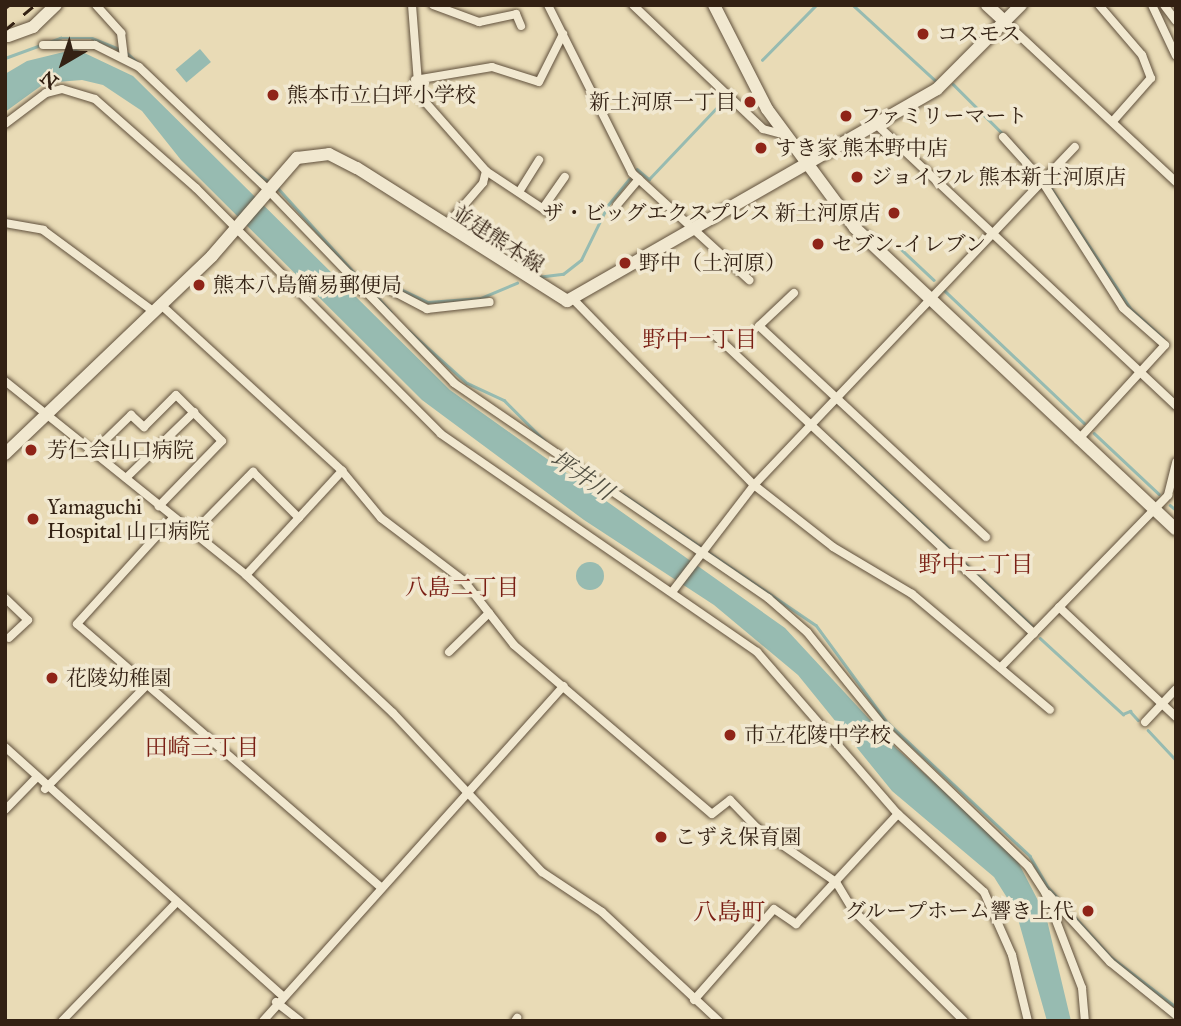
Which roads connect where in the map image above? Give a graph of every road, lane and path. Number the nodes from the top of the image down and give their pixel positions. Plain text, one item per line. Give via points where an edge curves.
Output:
1 (56, 5) edge
2 (96, 5) edge
3 (412, 5) edge
4 (433, 5) edge
5 (548, 5) edge
6 (633, 5) edge
7 (714, 5) edge
8 (987, 5) edge
9 (1021, 5) edge
10 (1099, 5) edge
11 (1152, 5) edge
12 (1164, 5) edge
13 (1176, 20) edge
14 (1004, 21) junction
15 (521, 26) dead end
16 (563, 34) junction
17 (8, 36) dead end
18 (43, 45) dead end
19 (124, 56) junction
20 (1176, 56) edge
21 (415, 80) junction
22 (1114, 120) junction
23 (5, 124) edge
24 (876, 124) junction
25 (787, 135) junction
26 (1003, 137) dead end
27 (1076, 147) dead end
28 (539, 160) dead end
29 (806, 163) junction
30 (486, 171) junction
31 (565, 177) dead end
32 (1040, 178) junction
33 (639, 179) junction
34 (1176, 182) edge
35 (265, 190) junction
36 (519, 192) junction
37 (617, 205) dead end
38 (5, 223) edge
39 (445, 227) junction
40 (695, 228) junction
41 (235, 230) junction
42 (989, 232) junction
43 (749, 280) dead end
44 (361, 291) junction
45 (794, 293) dead end
46 (927, 298) junction
47 (573, 299) junction
48 (490, 302) dead end
49 (157, 307) junction
50 (716, 337) dead end
51 (1176, 343) edge
52 (1166, 345) junction
53 (1140, 373) junction
54 (5, 381) edge
55 (835, 398) junction
56 (1176, 406) edge
57 (48, 412) junction
58 (194, 412) junction
59 (810, 426) junction
60 (1078, 440) junction
61 (94, 451) junction
62 (5, 454) edge
63 (1176, 462) edge
64 (342, 471) junction
65 (126, 478) junction
66 (754, 485) junction
67 (159, 506) junction
68 (1155, 510) junction
69 (173, 518) junction
70 (299, 518) junction
71 (1176, 529) edge
72 (192, 533) junction
73 (986, 537) dead end
74 (698, 554) junction
75 (246, 575) junction
76 (674, 589) junction
77 (5, 598) edge
78 (1059, 607) junction
79 (489, 613) junction
80 (1034, 634) junction
81 (9, 638) dead end
82 (449, 652) dead end
83 (1001, 667) junction
84 (147, 685) junction
85 (564, 686) junction
86 (1176, 689) edge
87 (1162, 704) junction
88 (1050, 710) dead end
89 (1176, 717) edge
90 (1145, 722) dead end
91 (5, 747) edge
92 (35, 779) junction
93 (45, 789) junction
94 (468, 795) junction
95 (5, 810) edge
96 (898, 814) junction
97 (836, 882) junction
98 (382, 888) junction
99 (1045, 892) junction
100 (177, 902) junction
101 (280, 999) junction
102 (694, 1000) junction
103 (1176, 1015) edge
104 (62, 1021) edge
105 (263, 1021) edge
106 (300, 1021) edge
107 (719, 1021) edge
108 (964, 1021) edge
109 (1028, 1021) edge
110 (1085, 1021) edge

1 - 17 main road via 33,27
2 - 19 street via 121,33
3 - 21 street via 418,30
4 - 15 street via 479,22 516,14
5 - 16 street
6 - 25 street via 763,129
7 - 25 main road via 743,67
8 - 14 main road
9 - 14 main road
10 - 22 street via 1142,55 1150,78
11 - 20 street
12 - 13 street
14 - 22 street
14 - 24 main road via 937,89
16 - 21 street via 539,82 492,67
16 - 33 street
18 - 19 street via 79,42
19 - 35 street
21 - 30 street via 429,111
22 - 34 street
23 - 41 street via 46,93 82,92 116,115
24 - 29 main road
24 - 42 street
25 - 29 main road
26 - 32 street
27 - 32 street
28 - 36 street
29 - 40 main road
29 - 46 main road via 855,228
30 - 36 street
30 - 39 street via 483,183
31 - 36 street via 545,210
32 - 42 street
32 - 52 street via 1122,308
33 - 37 street
33 - 40 street
35 - 39 main road, 並建熊本線 via 297,158 329,153
35 - 41 main road, 並建熊本線
35 - 44 street
38 - 49 street via 43,230
39 - 47 main road, 並建熊本線 via 543,291
40 - 43 street
40 - 47 main road
41 - 49 main road, 並建熊本線
41 - 76 street via 441,434
42 - 46 street
42 - 53 street
44 - 48 street via 383,286 427,309
44 - 74 street via 454,383
45 - 55 street via 759,326
46 - 55 street
46 - 60 main road
47 - 66 street
49 - 57 main road, 並建熊本線
49 - 64 street
50 - 59 street
51 - 52 street
52 - 53 street
53 - 56 street
53 - 60 street
54 - 57 street
55 - 59 street
55 - 73 street
57 - 61 street
57 - 62 main road, 並建熊本線
58 - 61 street via 176,395 144,427 131,415
58 - 65 street
58 - 67 street via 222,441
59 - 66 street
59 - 80 street
60 - 68 main road
61 - 65 street
63 - 68 street via 1168,495
64 - 70 street
64 - 79 street via 381,517 464,581
65 - 67 street
66 - 74 street
66 - 83 street via 834,547 912,594
67 - 69 street
68 - 71 main road
68 - 78 street
69 - 72 street
69 - 84 street via 77,624
70 - 72 street via 253,472
70 - 75 street
72 - 75 street
74 - 76 street
74 - 99 street via 807,632 886,730 1007,843
75 - 94 street via 393,713
76 - 96 street via 757,652
77 - 81 street via 28,620
78 - 80 street
78 - 87 street
79 - 82 street
79 - 85 street via 514,645
80 - 83 street
83 - 88 street
84 - 93 street
84 - 98 street
85 - 94 street
85 - 97 street via 712,814 730,800 757,827
86 - 87 street
87 - 89 street
87 - 90 street
91 - 92 street
92 - 93 street
92 - 95 street
93 - 100 street via 175,893
94 - 98 street
94 - 102 street via 542,872 602,912
96 - 97 street
96 - 109 street via 984,892 1012,956
97 - 102 street via 796,924 774,909
97 - 108 street via 853,910
98 - 101 street
99 - 103 street via 1110,961
99 - 110 street via 1082,988
100 - 101 street
100 - 104 street
101 - 105 street
101 - 106 street
102 - 107 street

